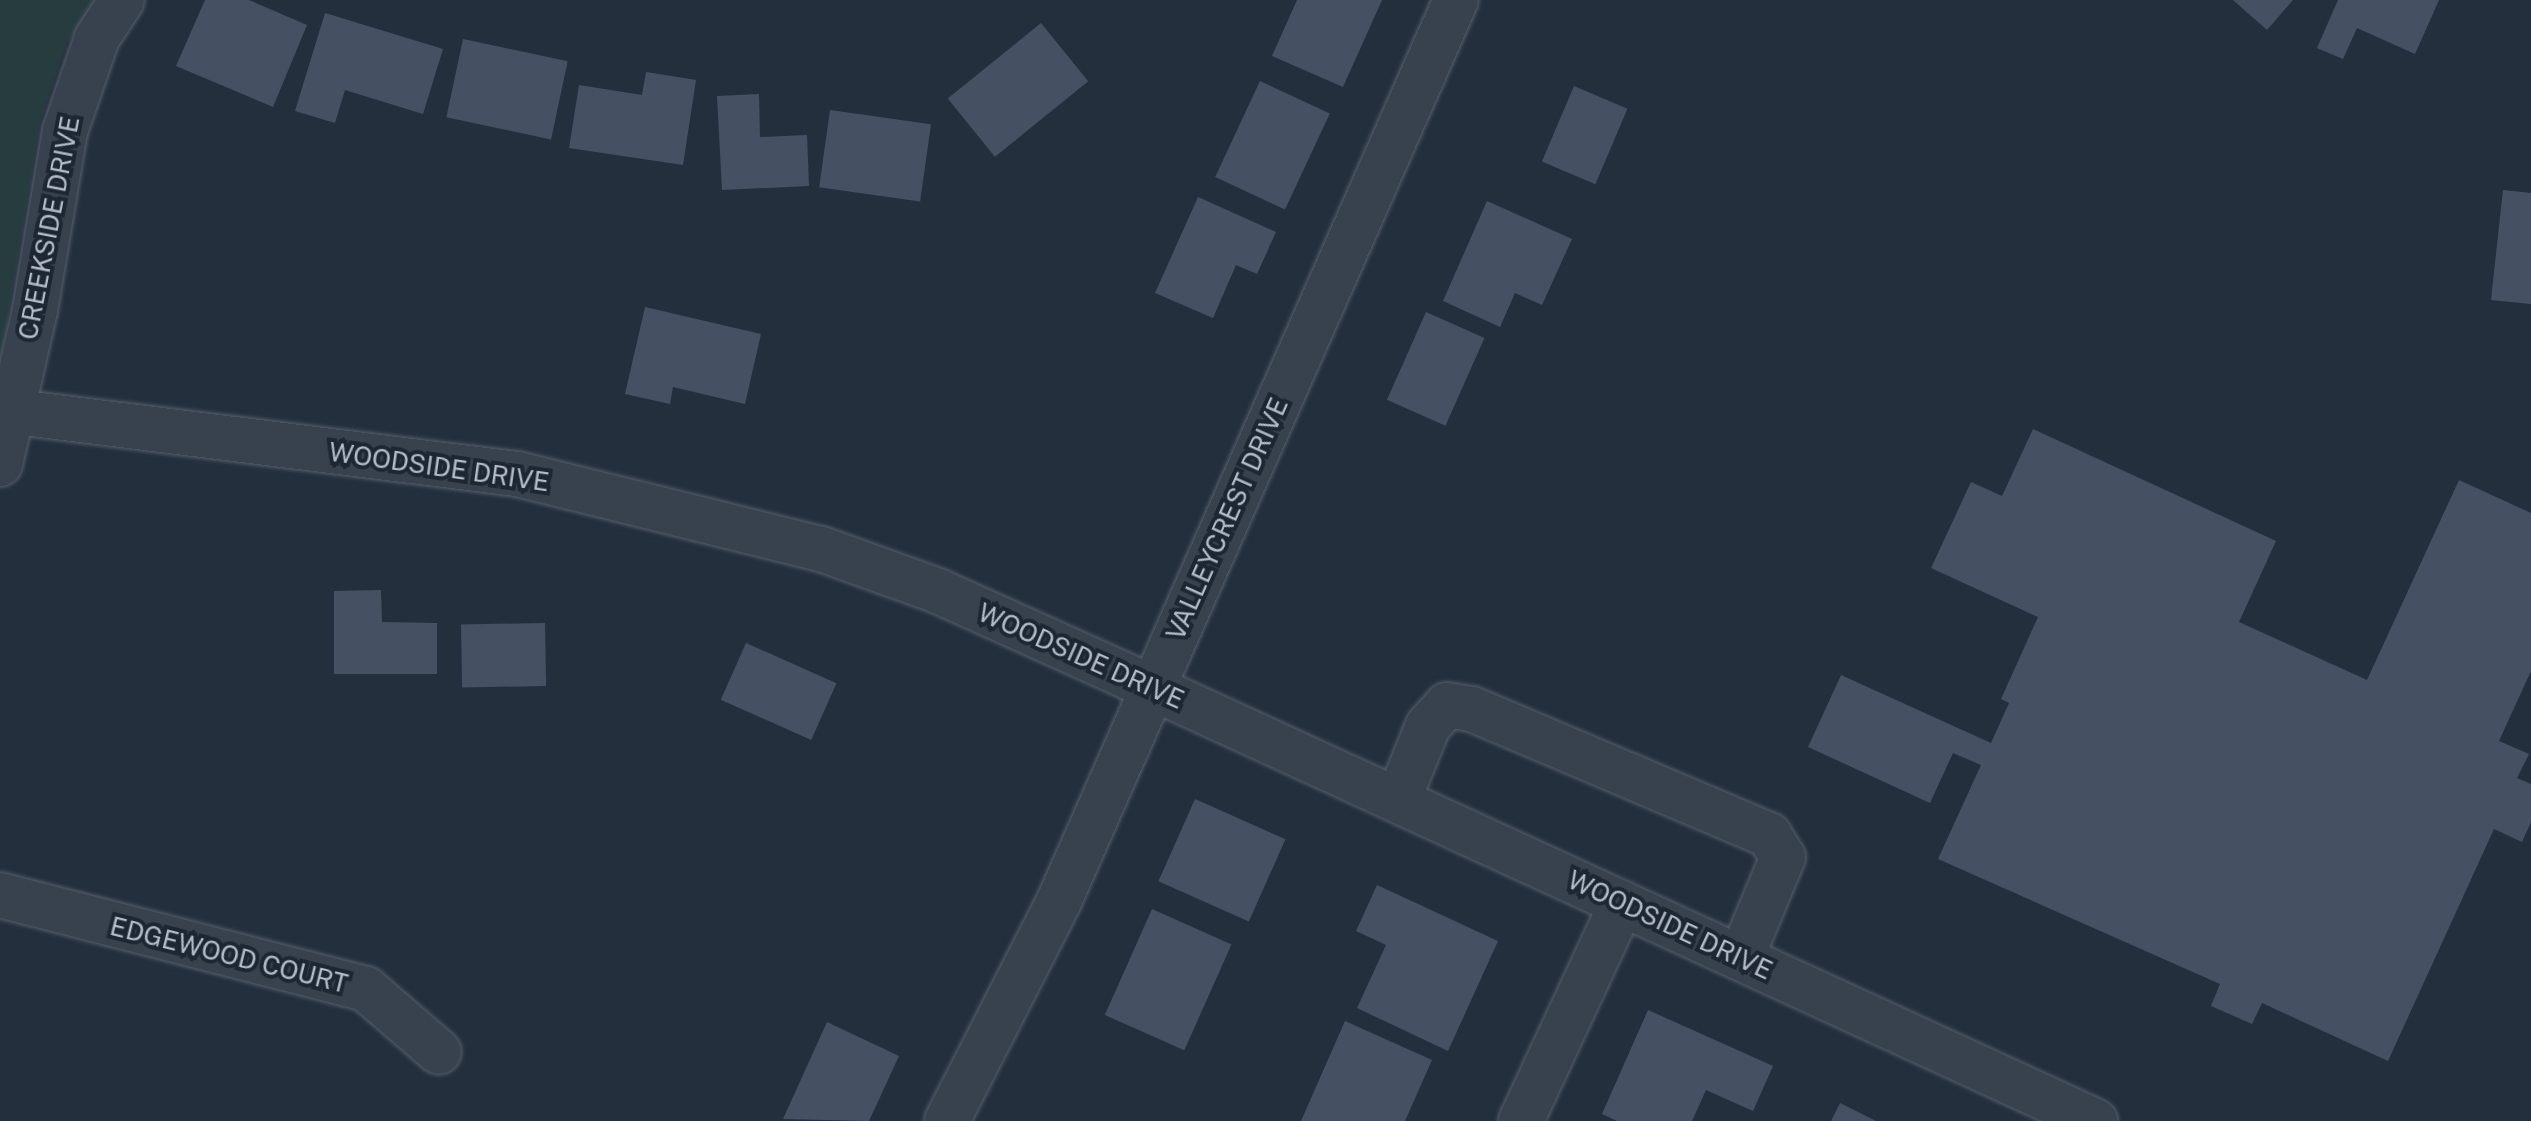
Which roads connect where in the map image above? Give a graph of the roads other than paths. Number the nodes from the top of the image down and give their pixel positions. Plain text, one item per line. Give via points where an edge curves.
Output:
1 (122, 0) edge
2 (1456, 0) edge
3 (4, 410) edge
4 (0, 464) edge
5 (1153, 688) junction
6 (1398, 800) junction
7 (0, 895) edge
8 (1622, 903) junction
9 (1741, 958) junction
10 (439, 1052) dead end
11 (2079, 1118) edge
12 (947, 1121) edge
13 (1521, 1121) edge

1 - 3 street, CREEKSIDE DRIVE via 97,38 65,131 35,310
2 - 5 street, VALLEYCREST DRIVE
3 - 4 street, CREEKSIDE DRIVE
3 - 5 street, WOODSIDE DRIVE via 517,474 821,549 938,591
5 - 6 street, WOODSIDE DRIVE
5 - 12 street, VALLEYCREST DRIVE via 1060,899
6 - 8 street, WOODSIDE DRIVE
6 - 9 street via 1428,726 1447,705 1472,709 1769,835 1783,857
7 - 10 street, EDGEWOOD COURT via 366,989
8 - 9 street, WOODSIDE DRIVE
8 - 13 street
9 - 11 street, WOODSIDE DRIVE

